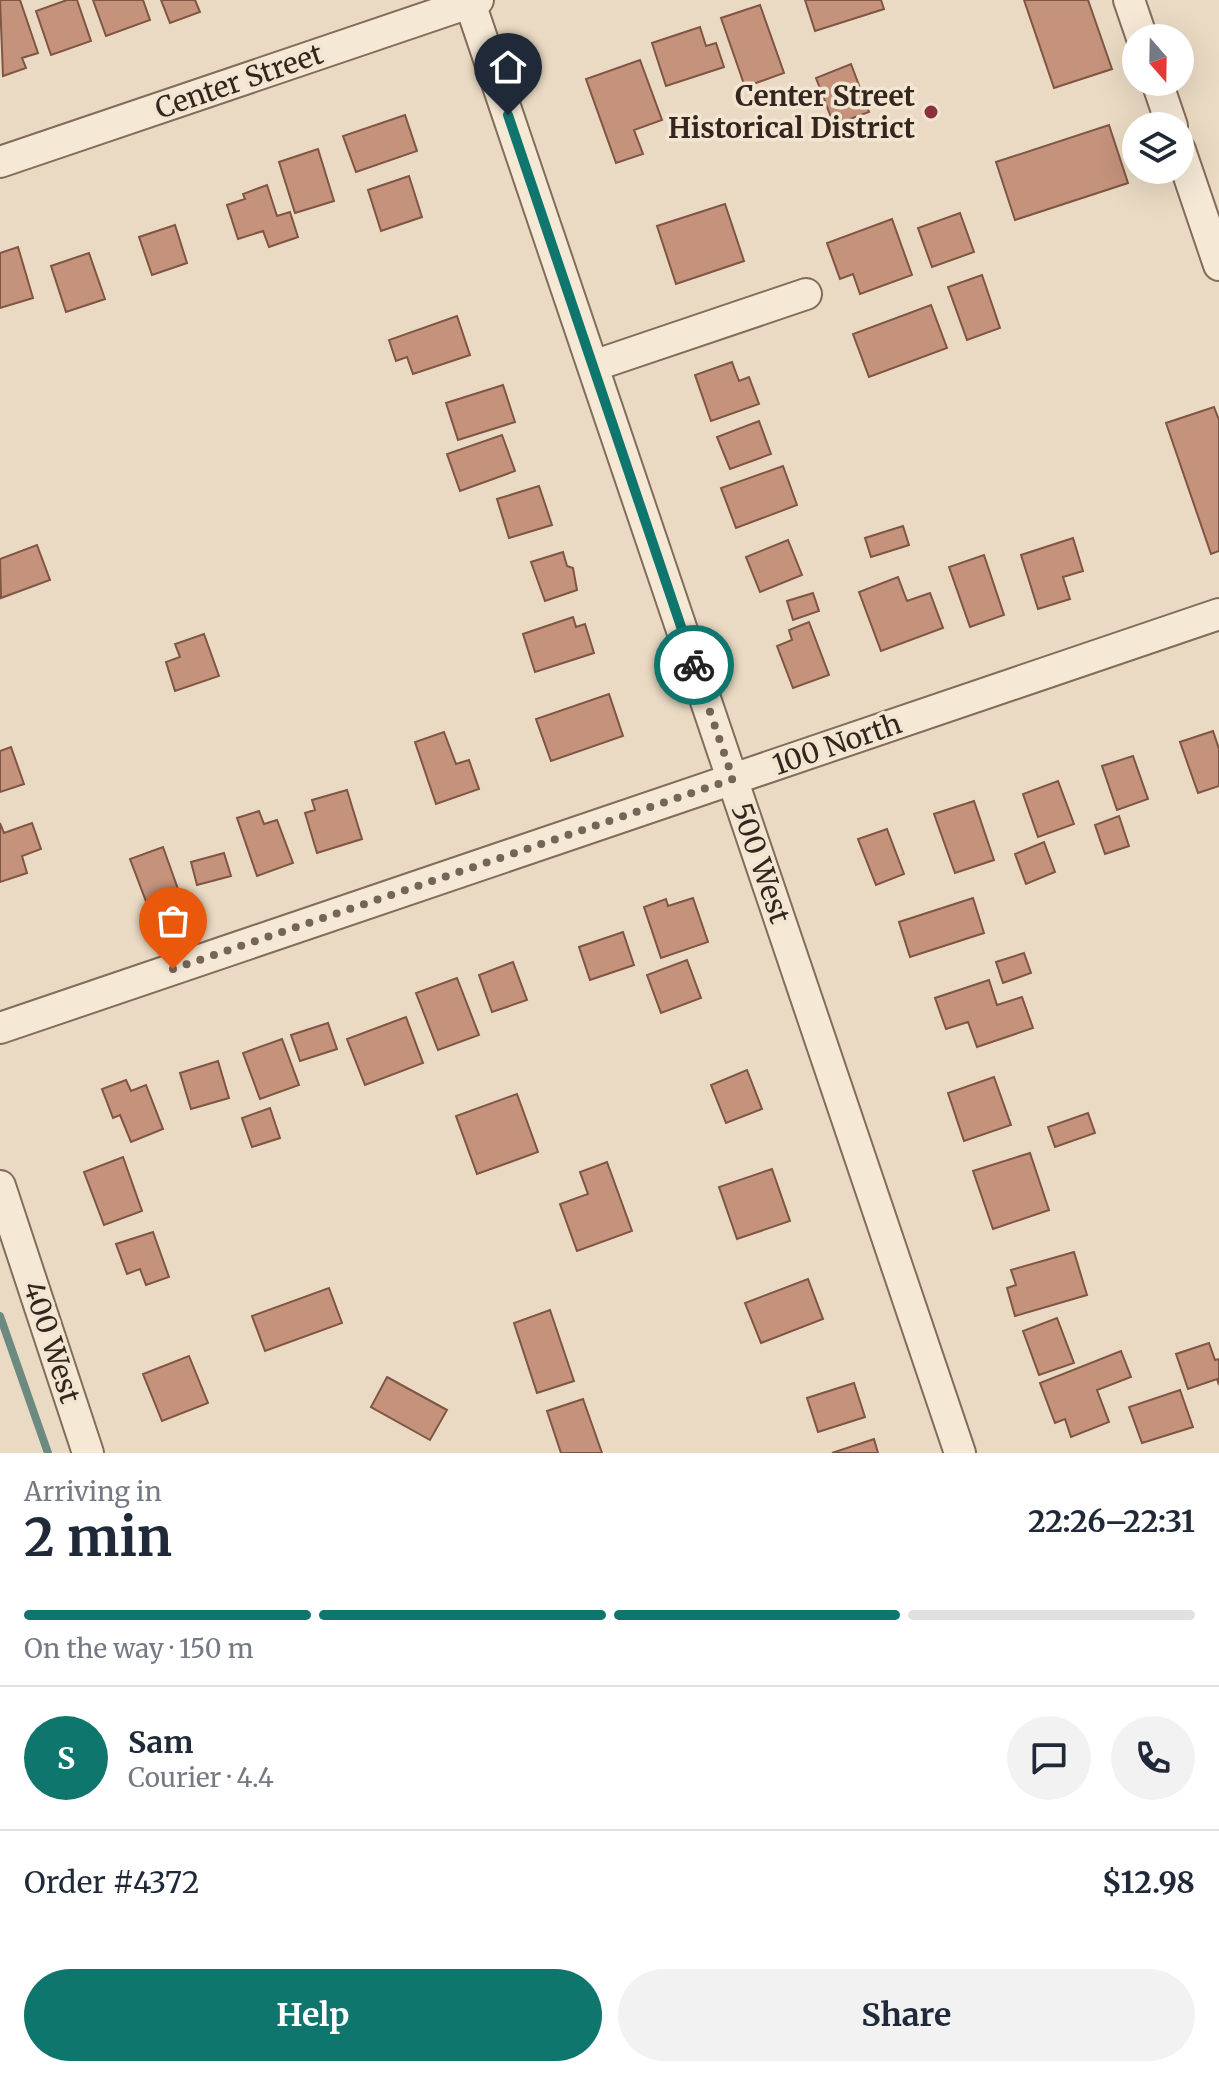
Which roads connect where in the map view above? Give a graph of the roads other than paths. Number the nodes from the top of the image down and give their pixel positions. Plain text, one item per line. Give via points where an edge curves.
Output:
1 (1129, 0) edge
2 (472, 1) edge
3 (1137, 24) edge
4 (0, 162) edge
5 (1192, 184) edge
6 (1219, 265) edge
7 (806, 294) dead end
8 (593, 366) junction
9 (1219, 614) edge
10 (733, 779) junction
11 (0, 1028) edge
12 (0, 1186) edge
13 (88, 1453) edge
14 (960, 1453) edge

1 - 3 street
2 - 4 street, Center Street
2 - 8 street, 500 West
5 - 6 street
7 - 8 street
8 - 10 street, 500 West
9 - 10 street, 100 North
10 - 11 street, 100 North
10 - 14 street, 500 West
12 - 13 street, 400 West

